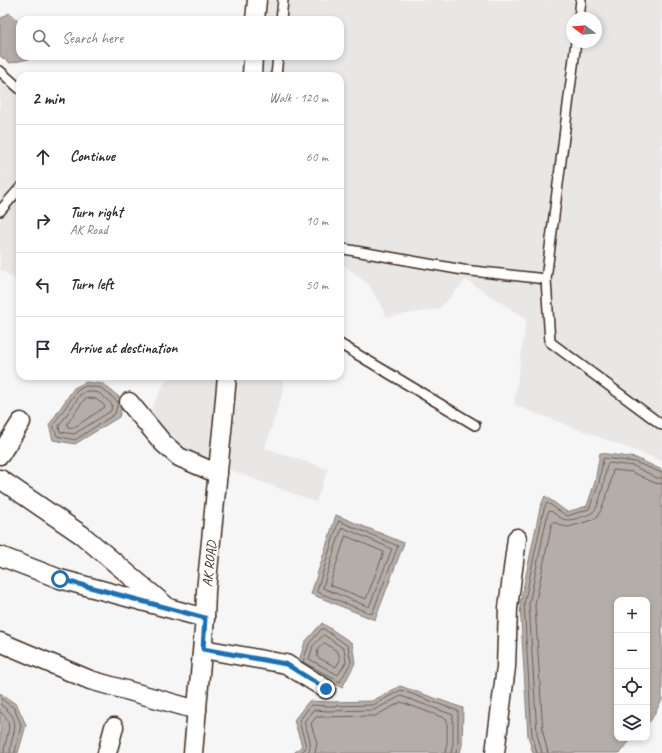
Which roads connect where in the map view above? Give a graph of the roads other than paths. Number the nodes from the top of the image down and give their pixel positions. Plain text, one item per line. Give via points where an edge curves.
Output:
1 (257, 0) edge
2 (283, 0) edge
3 (581, 0) edge
4 (580, 12) edge
5 (256, 16) edge
6 (281, 16) edge
7 (575, 48) edge
8 (253, 60) edge
9 (278, 60) edge
10 (0, 71) edge
11 (252, 72) edge
12 (276, 72) edge
13 (16, 85) edge
14 (16, 193) edge
15 (0, 211) edge
16 (344, 249) edge
17 (546, 279) junction
18 (344, 346) edge
19 (227, 380) edge
20 (130, 402) dead end
21 (21, 422) dead end
22 (475, 425) dead end
23 (662, 425) edge
24 (0, 455) edge
25 (218, 474) junction
26 (0, 479) edge
27 (517, 538) dead end
28 (0, 556) edge
29 (168, 608) junction
30 (205, 618) junction
31 (0, 642) edge
32 (203, 649) junction
33 (326, 689) dead end
34 (197, 710) junction
35 (114, 727) dead end
36 (107, 753) edge
37 (193, 753) edge
38 (495, 753) edge

1 - 5 street
2 - 6 lane
3 - 4 lane
7 - 17 lane
8 - 11 street
9 - 12 lane
10 - 13 lane
14 - 15 lane
16 - 17 lane via 463,270
17 - 23 lane via 550,342
18 - 22 lane
19 - 25 street, AK ROAD
20 - 25 street via 163,443 179,458
21 - 24 street
25 - 30 street, AK ROAD
26 - 29 street via 82,535
27 - 38 street via 508,608 506,668
28 - 29 street via 60,579
29 - 30 street
30 - 32 street, AK ROAD
31 - 34 street via 90,680
32 - 33 street via 286,664
32 - 34 street, AK ROAD
34 - 37 street, AK ROAD
35 - 36 street

